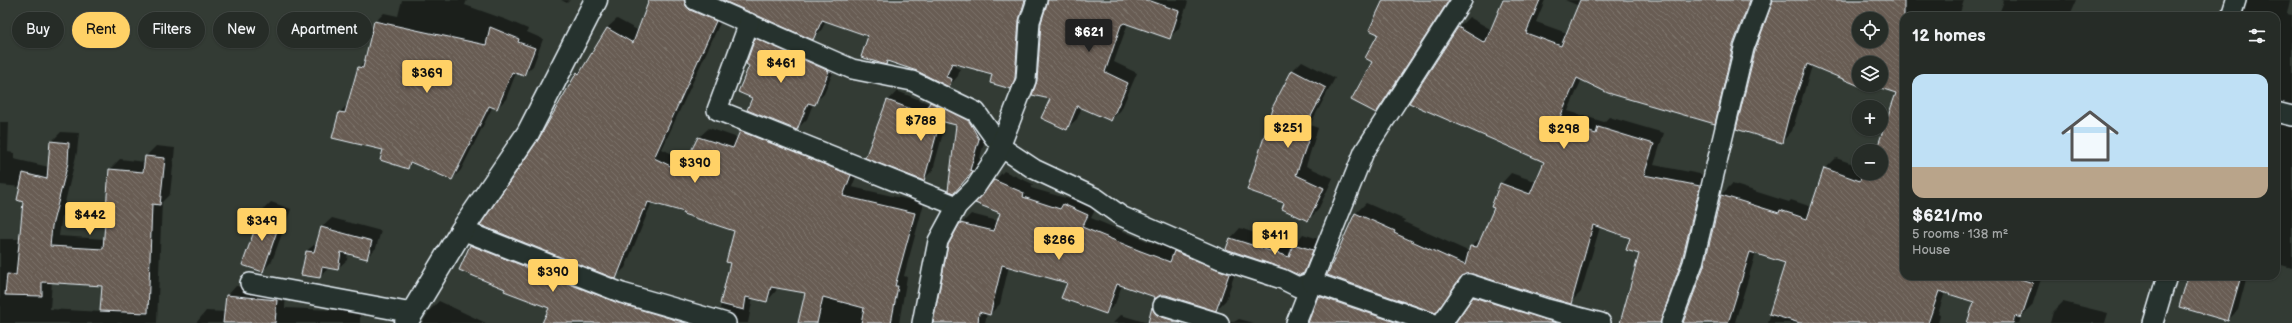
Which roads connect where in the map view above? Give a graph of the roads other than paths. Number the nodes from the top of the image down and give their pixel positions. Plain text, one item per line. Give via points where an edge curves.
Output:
1 (596, 0) edge
2 (695, 0) edge
3 (1037, 0) edge
4 (1462, 0) edge
5 (1762, 0) edge
6 (2236, 0) edge
7 (2232, 12) edge
8 (749, 23) junction
9 (2280, 113) edge
10 (2292, 116) edge
11 (1001, 147) junction
12 (957, 206) junction
13 (462, 230) junction
14 (2166, 280) edge
15 (1312, 282) junction
16 (250, 283) dead end
17 (1162, 306) dead end
18 (409, 318) edge
19 (726, 323) edge
20 (922, 323) edge
21 (1219, 323) edge
22 (1296, 323) edge
23 (1432, 323) edge
24 (1442, 323) edge
25 (1601, 323) edge
26 (1671, 323) edge
27 (2153, 323) edge

1 - 13 main road via 528,133
2 - 8 street
3 - 11 street via 1030,21 1026,80
4 - 15 street via 1364,152
5 - 26 street via 1744,48 1693,263
6 - 7 street
8 - 11 street via 852,69 912,81 976,112
8 - 12 street via 717,110
9 - 10 street
11 - 12 street via 975,188
11 - 15 street via 1034,169 1096,198 1121,216 1220,259 1282,279 1298,287
12 - 20 street via 938,241
13 - 18 main road
13 - 19 street via 622,293
14 - 27 street
15 - 22 street
15 - 23 street
16 - 18 street
17 - 21 street
24 - 25 street via 1469,284

